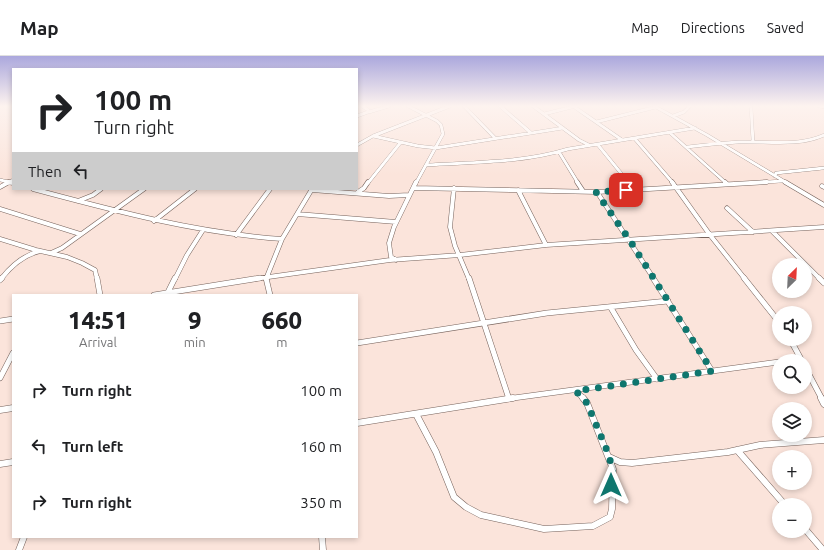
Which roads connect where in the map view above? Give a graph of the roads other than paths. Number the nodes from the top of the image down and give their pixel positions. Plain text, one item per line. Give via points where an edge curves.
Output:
1 (390, 129) edge
2 (442, 129) edge
3 (486, 129) edge
4 (527, 129) edge
5 (554, 129) edge
6 (563, 129) edge
7 (606, 129) edge
8 (688, 129) edge
9 (697, 129) edge
10 (752, 129) edge
11 (530, 132) junction
12 (669, 132) junction
13 (824, 135) edge
14 (373, 136) junction
15 (495, 138) junction
16 (635, 138) junction
17 (622, 140) junction
18 (401, 142) junction
19 (753, 142) junction
20 (720, 143) junction
21 (358, 144) edge
22 (598, 145) junction
23 (591, 146) junction
24 (686, 147) junction
25 (436, 148) junction
26 (559, 152) junction
27 (427, 165) junction
28 (824, 168) edge
29 (775, 176) junction
30 (0, 180) edge
31 (783, 181) junction
32 (11, 183) edge
33 (727, 184) junction
34 (0, 187) edge
35 (676, 187) junction
36 (414, 188) junction
37 (454, 188) junction
38 (37, 190) edge
39 (100, 190) edge
40 (143, 190) edge
41 (194, 190) edge
42 (269, 190) edge
43 (311, 190) edge
44 (327, 190) edge
45 (518, 190) junction
46 (635, 190) junction
47 (583, 191) junction
48 (357, 192) junction
49 (596, 192) junction
50 (409, 195) junction
51 (78, 201) junction
52 (824, 205) edge
53 (727, 208) dead end
54 (0, 209) edge
55 (113, 211) junction
56 (297, 214) junction
57 (154, 221) junction
58 (396, 222) junction
59 (824, 227) edge
60 (203, 230) junction
61 (772, 231) junction
62 (753, 232) junction
63 (80, 234) junction
64 (236, 235) junction
65 (710, 235) junction
66 (0, 239) edge
67 (282, 239) junction
68 (629, 239) junction
69 (546, 245) junction
70 (45, 251) junction
71 (51, 253) junction
72 (460, 255) junction
73 (396, 260) junction
74 (266, 276) junction
75 (0, 280) edge
76 (824, 283) edge
77 (168, 292) junction
78 (100, 294) edge
79 (159, 294) edge
80 (270, 294) edge
81 (668, 301) junction
82 (611, 308) junction
83 (772, 313) edge
84 (12, 319) edge
85 (0, 321) edge
86 (484, 322) junction
87 (358, 343) edge
88 (12, 355) edge
89 (772, 363) edge
90 (712, 371) junction
91 (0, 378) edge
92 (657, 379) junction
93 (812, 381) edge
94 (576, 391) junction
95 (509, 399) junction
96 (824, 404) edge
97 (12, 408) edge
98 (0, 410) edge
99 (416, 414) junction
100 (358, 423) edge
101 (824, 440) edge
102 (737, 450) junction
103 (609, 457) junction
104 (12, 462) edge
105 (0, 464) edge
106 (778, 498) edge
107 (812, 537) edge
108 (24, 538) edge
109 (322, 538) edge
110 (19, 550) edge
111 (323, 550) edge
112 (823, 550) edge

1 - 14 street
2 - 25 street via 443,134
3 - 15 street
4 - 11 street
5 - 11 street
6 - 23 street
7 - 17 street
8 - 12 street
9 - 20 street
10 - 19 street
11 - 15 street
12 - 16 street
12 - 24 street
13 - 19 street via 798,141
14 - 18 street
14 - 21 street
15 - 25 street
16 - 17 street
16 - 35 street
17 - 22 street
18 - 25 street
18 - 48 street via 364,188
19 - 20 street
20 - 24 street
20 - 29 street
22 - 23 street
22 - 46 street
23 - 26 street
24 - 33 street
25 - 27 street
26 - 27 street via 521,160
26 - 47 street
27 - 36 street
28 - 29 street via 776,173
29 - 31 street
30 - 32 street
31 - 33 street
31 - 52 street
32 - 34 street
33 - 35 street
35 - 46 street
35 - 65 street
36 - 37 street
36 - 50 street
37 - 45 street
37 - 72 street via 450,227
38 - 51 street
39 - 51 street
40 - 55 street
41 - 57 street
42 - 64 street
43 - 56 street
44 - 48 street
45 - 47 street
45 - 69 street
46 - 49 street
47 - 49 street
48 - 50 street via 389,196
49 - 68 street
50 - 58 street
51 - 55 street
53 - 62 street
54 - 63 street
55 - 57 street
55 - 63 street
56 - 58 street
56 - 67 street
57 - 60 street
58 - 73 street via 389,243 391,257
59 - 61 street
60 - 64 street
60 - 77 street
61 - 62 street
61 - 76 street
62 - 65 street
63 - 71 street
64 - 67 street
65 - 68 street
65 - 83 street
66 - 70 street
67 - 74 street
68 - 69 street
68 - 81 street
69 - 72 street
70 - 71 street
70 - 75 street via 31,254 6,271
71 - 78 street via 88,265 95,270
72 - 73 street
72 - 86 street
73 - 74 street
74 - 77 street
74 - 80 street
77 - 79 street
81 - 82 street
81 - 90 street
82 - 86 street via 547,313
82 - 92 street
84 - 85 street
86 - 87 street
86 - 95 street
88 - 91 street
89 - 90 street
90 - 92 street
92 - 94 street
93 - 96 street
94 - 95 street
94 - 103 street via 587,403
95 - 99 street
97 - 98 street
99 - 100 street
99 - 103 street via 436,452 454,497 466,507 481,514 528,526 544,529 583,528 610,517 613,469
101 - 102 street
102 - 103 street via 632,463 620,462
102 - 106 street
104 - 105 street
107 - 112 street
108 - 110 street
109 - 111 street

